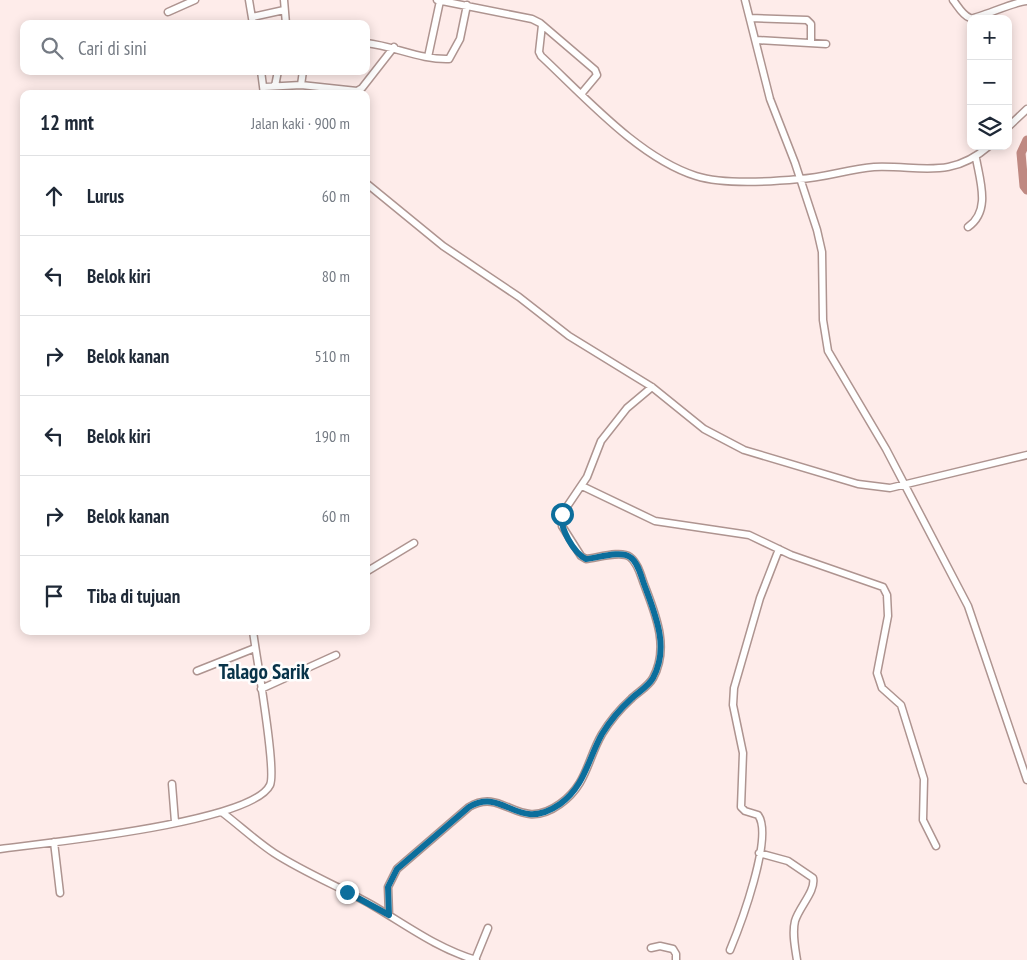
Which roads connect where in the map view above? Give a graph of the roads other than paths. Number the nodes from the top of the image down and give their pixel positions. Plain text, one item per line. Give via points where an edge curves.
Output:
1 (196, 0) edge
2 (249, 0) edge
3 (284, 0) edge
4 (438, 0) edge
5 (744, 0) edge
6 (953, 0) edge
7 (1027, 1) edge
8 (467, 5) junction
9 (284, 10) junction
10 (168, 12) dead end
11 (750, 18) junction
12 (253, 20) edge
13 (285, 20) edge
14 (542, 25) junction
15 (756, 40) junction
16 (811, 43) junction
17 (370, 44) edge
18 (826, 44) dead end
19 (394, 47) junction
20 (428, 57) junction
21 (370, 69) edge
22 (376, 70) junction
23 (262, 75) edge
24 (277, 75) edge
25 (303, 75) edge
26 (301, 85) junction
27 (275, 86) junction
28 (264, 90) edge
29 (348, 90) edge
30 (359, 90) edge
31 (582, 93) junction
32 (1027, 109) edge
33 (1012, 123) edge
34 (985, 150) edge
35 (976, 158) junction
36 (801, 179) junction
37 (370, 185) edge
38 (968, 227) dead end
39 (652, 387) junction
40 (1026, 456) edge
41 (903, 485) junction
42 (582, 486) junction
43 (414, 543) dead end
44 (779, 549) junction
45 (370, 570) edge
46 (253, 635) edge
47 (255, 648) junction
48 (336, 655) dead end
49 (197, 671) dead end
50 (260, 689) junction
51 (1027, 780) edge
52 (172, 784) dead end
53 (223, 813) junction
54 (175, 822) junction
55 (54, 842) junction
56 (936, 846) dead end
57 (0, 849) edge
58 (759, 853) junction
59 (60, 893) dead end
60 (389, 915) junction
61 (488, 928) dead end
62 (651, 948) dead end
63 (730, 950) dead end
64 (476, 960) edge
65 (676, 960) edge
66 (797, 960) edge

1 - 10 street
2 - 12 street
3 - 9 street
4 - 8 street
4 - 20 street
5 - 11 street
6 - 7 street via 964,14 973,18 1005,5
8 - 14 street via 532,18
8 - 20 street via 452,57 448,60
9 - 12 street
9 - 13 street
11 - 15 street
11 - 16 street via 807,20 811,24
14 - 31 street via 541,56
14 - 31 street via 595,70 597,75
15 - 16 street
15 - 36 street via 770,99
16 - 18 street
17 - 19 street
19 - 20 street
19 - 22 street
21 - 22 street
22 - 30 street
23 - 28 street
24 - 27 street
25 - 26 street
26 - 27 street
26 - 29 street
27 - 28 street
31 - 36 street via 637,144 672,167 698,177 722,180
32 - 33 street
34 - 35 street
35 - 36 street via 946,168 872,167
35 - 38 street via 983,191 981,212
36 - 41 street via 822,252 825,342
37 - 39 street via 443,246 569,336
39 - 41 street via 704,429 744,450 858,484 890,488
39 - 42 street via 627,408 601,441
40 - 41 street
41 - 51 street via 968,606
42 - 44 street via 655,521 744,533
42 - 60 street via 562,514 562,526 586,559 624,554 634,561 660,629 660,650 654,677 609,724 593,752 582,782 562,803 540,814 517,812 487,800 469,807 397,869 388,887
43 - 45 street
44 - 56 street via 880,584 885,591 888,616 877,673 882,688 901,704 924,779 923,820
44 - 58 street via 757,606 736,676 733,698 743,753 741,807 760,819
46 - 47 street
47 - 49 street
47 - 50 street
48 - 50 street
50 - 53 street via 270,753 270,784 251,800
52 - 54 street
53 - 54 street
53 - 60 street via 273,852
54 - 55 street
55 - 57 street
55 - 59 street
58 - 63 street via 747,908
58 - 66 street via 788,861 813,878 794,925
60 - 64 street via 438,944
61 - 64 street
62 - 65 street via 673,949

